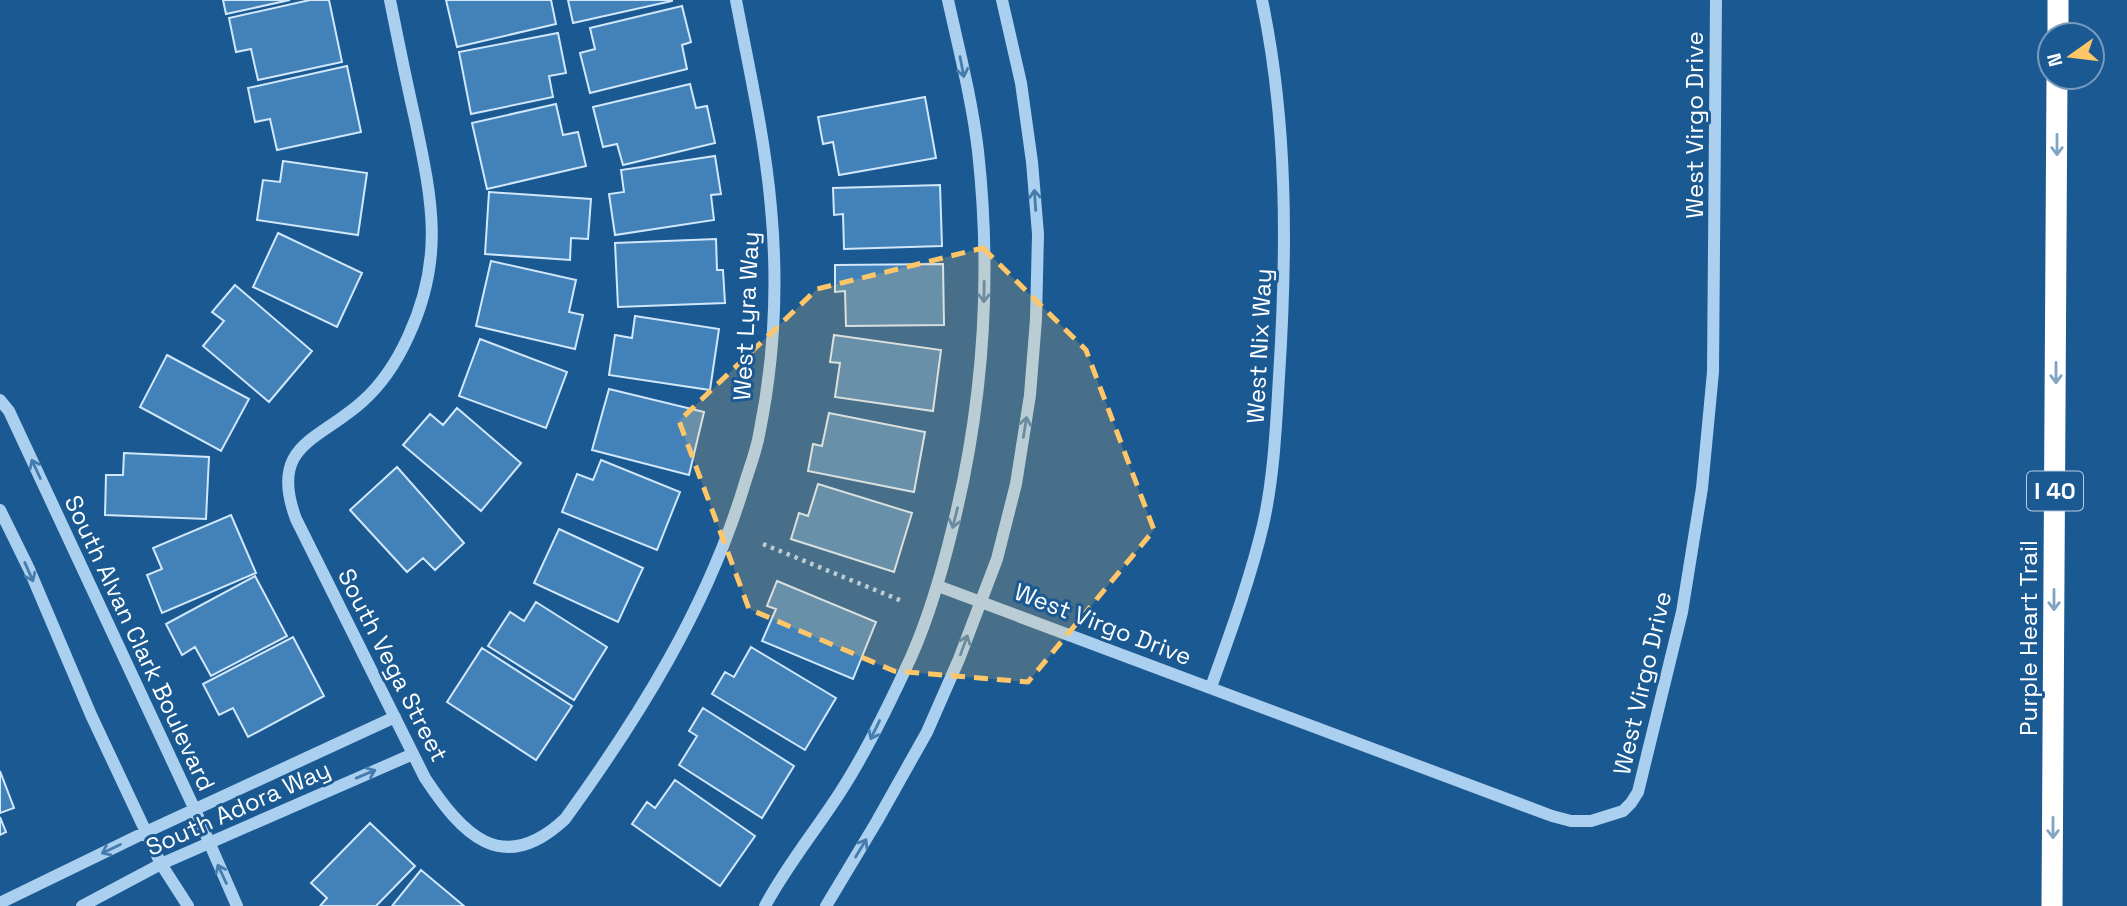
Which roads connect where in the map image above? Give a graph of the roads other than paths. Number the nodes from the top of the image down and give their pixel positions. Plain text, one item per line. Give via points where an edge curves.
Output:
1 (390, 0) edge
2 (736, 0) edge
3 (948, 0) edge
4 (1002, 0) edge
5 (1262, 0) edge
6 (1716, 0) edge
7 (2058, 0) edge
8 (2058, 21) edge
9 (2057, 91) edge
10 (0, 400) edge
11 (0, 510) edge
12 (939, 586) junction
13 (981, 600) junction
14 (1211, 687) junction
15 (395, 717) junction
16 (413, 754) junction
17 (195, 810) junction
18 (146, 832) junction
19 (208, 842) junction
20 (510, 848) joint
21 (161, 864) junction
22 (0, 903) edge
23 (82, 906) edge
24 (188, 906) edge
25 (237, 906) edge
26 (765, 906) edge
27 (825, 906) edge
28 (2052, 906) edge

1 - 15 street, South Vega Street via 432,212 429,275 409,335 386,378 365,400 300,448 290,465 288,484 296,519
2 - 20 street, West Lyra Way via 763,139 771,210 770,364 759,437 711,579 656,684 565,819 532,843
3 -> 12 street via 978,148 984,287 981,376
13 -> 4 street via 1016,484 1036,318 1038,234 1032,162 1021,83
5 - 14 street, West Nix Way via 1284,187 1275,446 1264,524
6 - 14 street, West Virgo Drive via 1713,372 1702,488 1682,612 1638,792 1631,803 1623,811 1591,821 1552,816
7 - 8 highway
9 -> 28 highway, Purple Heart Trail / I 40
17 -> 10 street, South Alvan Clark Boulevard
11 -> 18 street
12 - 13 street, West Virgo Drive
12 -> 26 street via 867,746
13 - 14 street, West Virgo Drive
27 -> 13 street via 928,732
15 - 16 street, South Vega Street
15 - 17 street, South Adora Way
19 -> 16 street, South Adora Way
16 - 20 street, South Vega Street via 425,778 459,822 486,842
17 - 18 street, South Adora Way
17 - 19 street, South Alvan Clark Boulevard
18 - 21 street
18 -> 22 street, South Adora Way
19 - 21 street, South Adora Way
25 -> 19 street, South Alvan Clark Boulevard
21 - 23 street, South Adora Way
21 - 24 street

